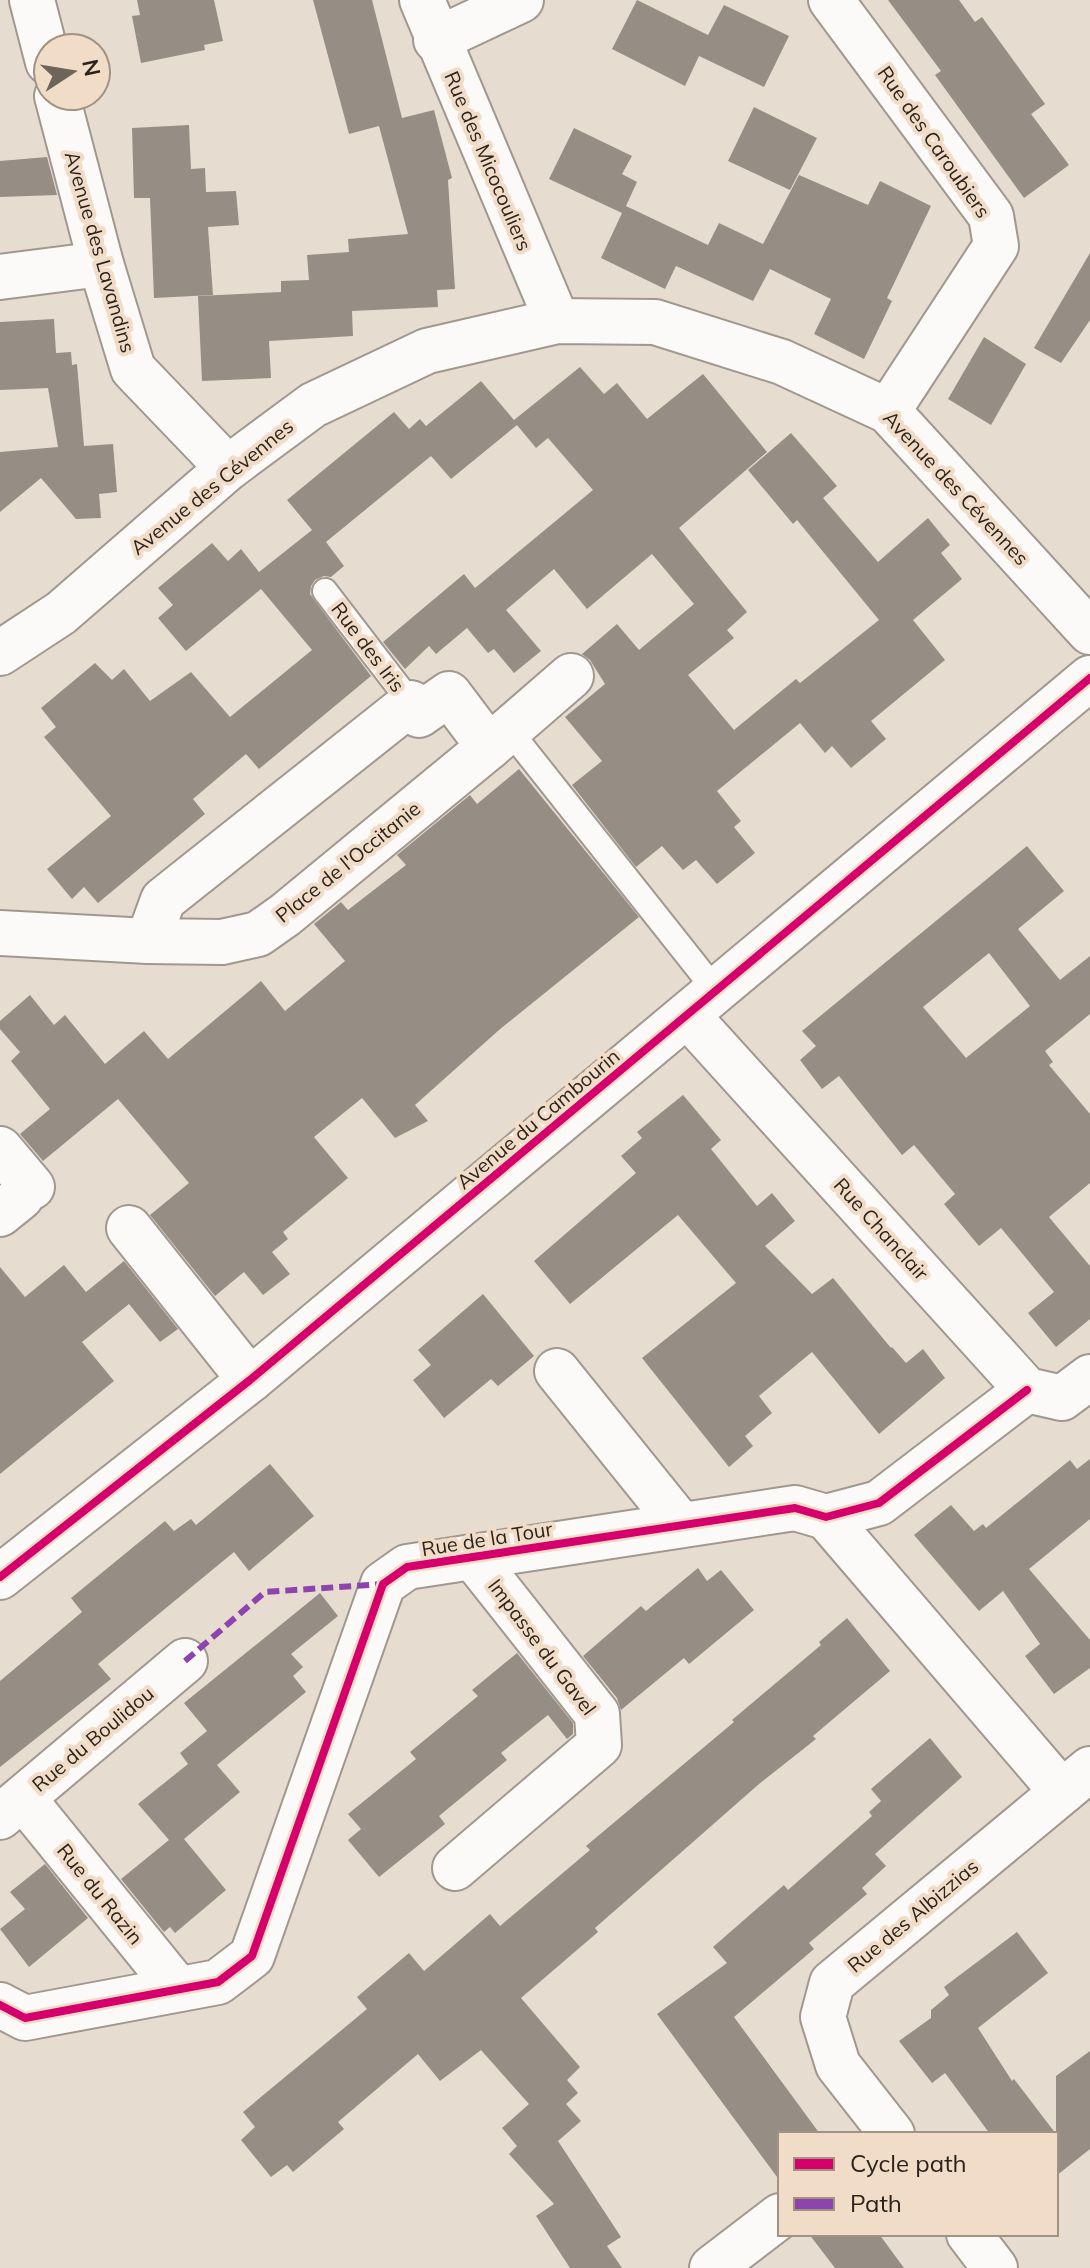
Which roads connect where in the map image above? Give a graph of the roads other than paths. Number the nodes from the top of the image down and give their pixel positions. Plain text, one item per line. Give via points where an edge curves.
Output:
1 (32, 0) edge
2 (521, 0) edge
3 (831, 0) edge
4 (429, 20) edge
5 (40, 32) edge
6 (61, 112) edge
7 (101, 264) junction
8 (0, 277) edge
9 (557, 321) junction
10 (888, 411) junction
11 (228, 468) junction
12 (325, 591) dead end
13 (1090, 632) edge
14 (0, 653) edge
15 (571, 676) dead end
16 (1090, 678) edge
17 (411, 703) junction
18 (499, 738) junction
19 (0, 933) edge
20 (148, 941) junction
21 (701, 1003) junction
22 (0, 1149) edge
23 (18, 1199) edge
24 (129, 1228) dead end
25 (557, 1371) dead end
26 (1090, 1377) edge
27 (250, 1380) junction
28 (1027, 1390) junction
29 (826, 1517) junction
30 (681, 1525) junction
31 (473, 1557) junction
32 (0, 1577) edge
33 (185, 1661) dead end
34 (1076, 1781) edge
35 (11, 1807) edge
36 (455, 1868) dead end
37 (178, 1989) junction
38 (0, 2005) edge
39 (889, 2132) edge
40 (778, 2218) edge
41 (971, 2236) edge
42 (712, 2268) edge
43 (995, 2268) edge

1 - 5 street
2 - 4 street
3 - 10 street, Rue des Caroubiers via 991,216 996,246
4 - 9 street, Rue des Micocouliers
6 - 7 street, Avenue des Lavandins
7 - 8 street
7 - 11 street, Avenue des Lavandins via 133,369
9 - 10 street, Avenue des Cévennes via 655,322 782,362
9 - 11 street, Avenue des Cévennes via 427,351 313,405
10 - 13 street, Avenue des Cévennes
11 - 14 street, Avenue des Cévennes via 61,613
12 - 17 lane, Rue des Iris
15 - 18 street, Place de l'Occitanie
16 - 21 street, Avenue du Cambourin
17 - 18 street via 419,715 449,694
17 - 20 street via 163,900
18 - 20 street, Place de l'Occitanie via 258,934 222,942
18 - 21 lane
19 - 20 street, Place de l'Occitanie
21 - 27 street, Avenue du Cambourin
21 - 28 street, Rue Chanclair
22 - 23 street
24 - 27 street
25 - 30 street
26 - 28 street via 1062,1398
27 - 32 street, Avenue du Cambourin
28 - 29 street, Rue de la Tour via 879,1503
29 - 30 street, Rue de la Tour via 795,1508
29 - 34 street
30 - 31 street, Rue de la Tour
31 - 36 street, Impasse du Gavel via 597,1714 599,1745
31 - 37 street, Rue de la Tour via 407,1567 383,1584 252,1956 218,1982
33 - 35 street, Rue du Boulidou
34 - 39 street, Rue des Albizzias via 832,1983 823,2017 838,2065
35 - 37 street, Rue du Razin
37 - 38 street, Rue de la Tour via 25,2018
40 - 42 street
41 - 43 street

